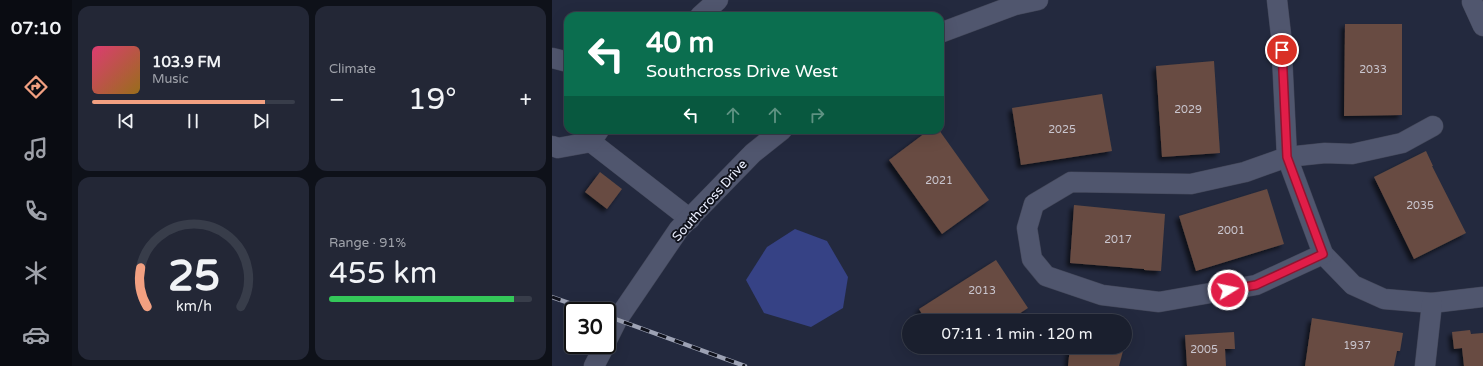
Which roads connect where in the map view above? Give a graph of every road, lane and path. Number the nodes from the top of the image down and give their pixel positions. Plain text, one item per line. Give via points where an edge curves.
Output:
1 (718, 0) edge
2 (1038, 0) edge
3 (1277, 0) edge
4 (1472, 2) dead end
5 (704, 12) edge
6 (1483, 26) edge
7 (944, 32) edge
8 (552, 58) edge
9 (564, 61) edge
10 (1433, 126) dead end
11 (777, 134) edge
12 (595, 136) edge
13 (552, 146) edge
14 (1287, 157) junction
15 (690, 219) junction
16 (1323, 254) junction
17 (1483, 297) edge
18 (1432, 303) junction
19 (616, 324) edge
20 (600, 354) edge
21 (594, 366) edge
22 (1425, 366) edge

1 - 5 street
2 - 7 street via 1015,5
3 - 14 street
4 - 6 street
8 - 9 street
10 - 14 street via 1402,143 1359,153
11 - 15 street, Southcross Drive via 753,153
12 - 13 street via 558,148
12 - 15 street
14 - 16 street
14 - 16 street via 1245,172 1191,184 1072,182 1034,204 1027,228 1032,260 1046,276 1102,295 1159,302 1256,285
15 - 19 street, Southcross Drive via 680,229
16 - 18 street via 1354,285 1384,299
17 - 18 street
18 - 22 street
20 - 21 street

